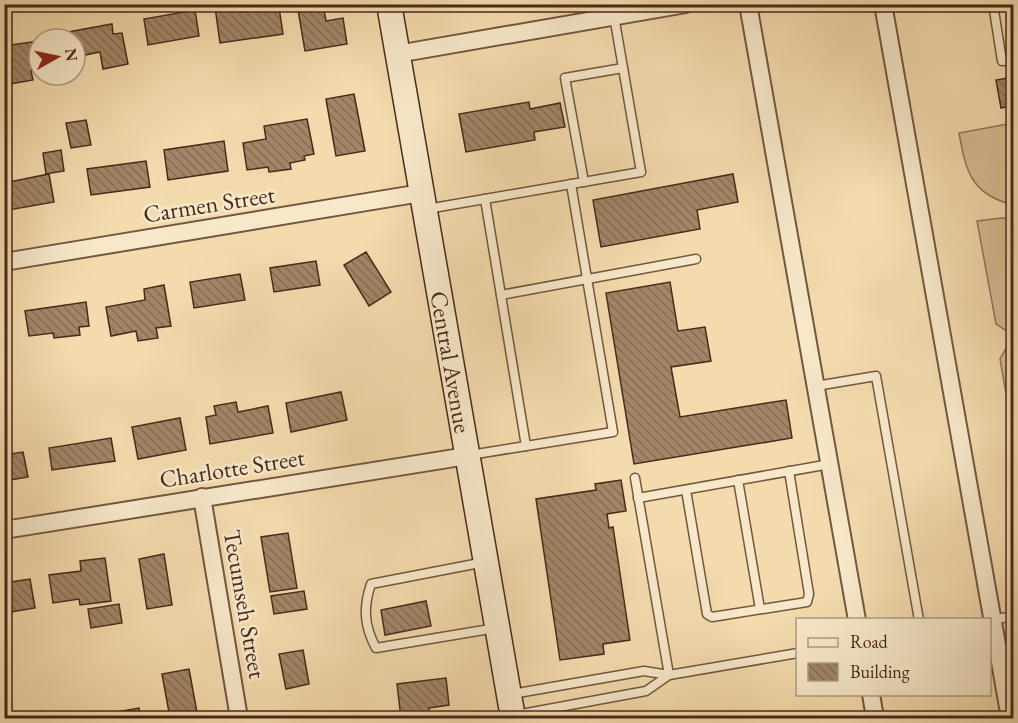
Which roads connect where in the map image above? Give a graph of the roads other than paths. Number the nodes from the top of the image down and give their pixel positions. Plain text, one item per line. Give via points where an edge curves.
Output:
1 (388, 4) edge
2 (686, 4) edge
3 (748, 4) edge
4 (883, 4) edge
5 (993, 4) edge
6 (613, 10) edge
7 (397, 54) junction
8 (1014, 60) edge
9 (623, 68) junction
10 (584, 182) junction
11 (571, 184) junction
12 (485, 199) junction
13 (423, 201) junction
14 (696, 259) dead end
15 (4, 262) edge
16 (587, 279) junction
17 (501, 295) junction
18 (816, 386) junction
19 (526, 446) junction
20 (467, 456) junction
21 (830, 464) junction
22 (789, 471) junction
23 (635, 478) dead end
24 (738, 480) junction
25 (686, 490) junction
26 (202, 497) junction
27 (638, 498) junction
28 (4, 530) edge
29 (486, 562) junction
30 (760, 609) junction
31 (1014, 616) edge
32 (857, 618) edge
33 (919, 618) edge
34 (991, 618) edge
35 (991, 620) edge
36 (497, 628) junction
37 (796, 653) edge
38 (669, 675) junction
39 (871, 696) edge
40 (511, 709) edge
41 (239, 718) edge
42 (875, 718) edge
43 (1010, 718) edge

1 - 7 main road, Central Avenue
2 - 6 street
3 - 18 street
4 - 34 street
5 - 8 lane via 1002,62
6 - 7 street
6 - 9 lane
7 - 13 main road, Central Avenue
9 - 10 lane via 641,172
9 - 10 lane via 565,78
10 - 11 lane
11 - 12 lane
11 - 16 lane
12 - 13 lane
12 - 17 lane
13 - 15 street, Carmen Street
13 - 20 main road, Central Avenue
14 - 16 lane
16 - 17 lane
16 - 19 lane via 613,432
17 - 19 lane
18 - 21 street
18 - 33 lane via 876,376
19 - 20 lane
20 - 26 street, Charlotte Street
20 - 29 main road, Central Avenue
21 - 22 lane
21 - 32 street
22 - 24 lane
22 - 30 lane via 809,594 807,602
23 - 27 lane
24 - 25 lane
24 - 30 lane
25 - 27 lane
25 - 30 lane via 707,614
26 - 28 street, Charlotte Street
26 - 41 street, Tecumseh Street
27 - 38 lane
29 - 36 main road, Central Avenue
29 - 36 lane via 371,584 364,602 367,632 376,648
31 - 35 lane
35 - 43 street
36 - 40 main road, Central Avenue
37 - 38 lane
38 - 40 lane via 637,672
38 - 40 lane via 646,691
39 - 42 street

